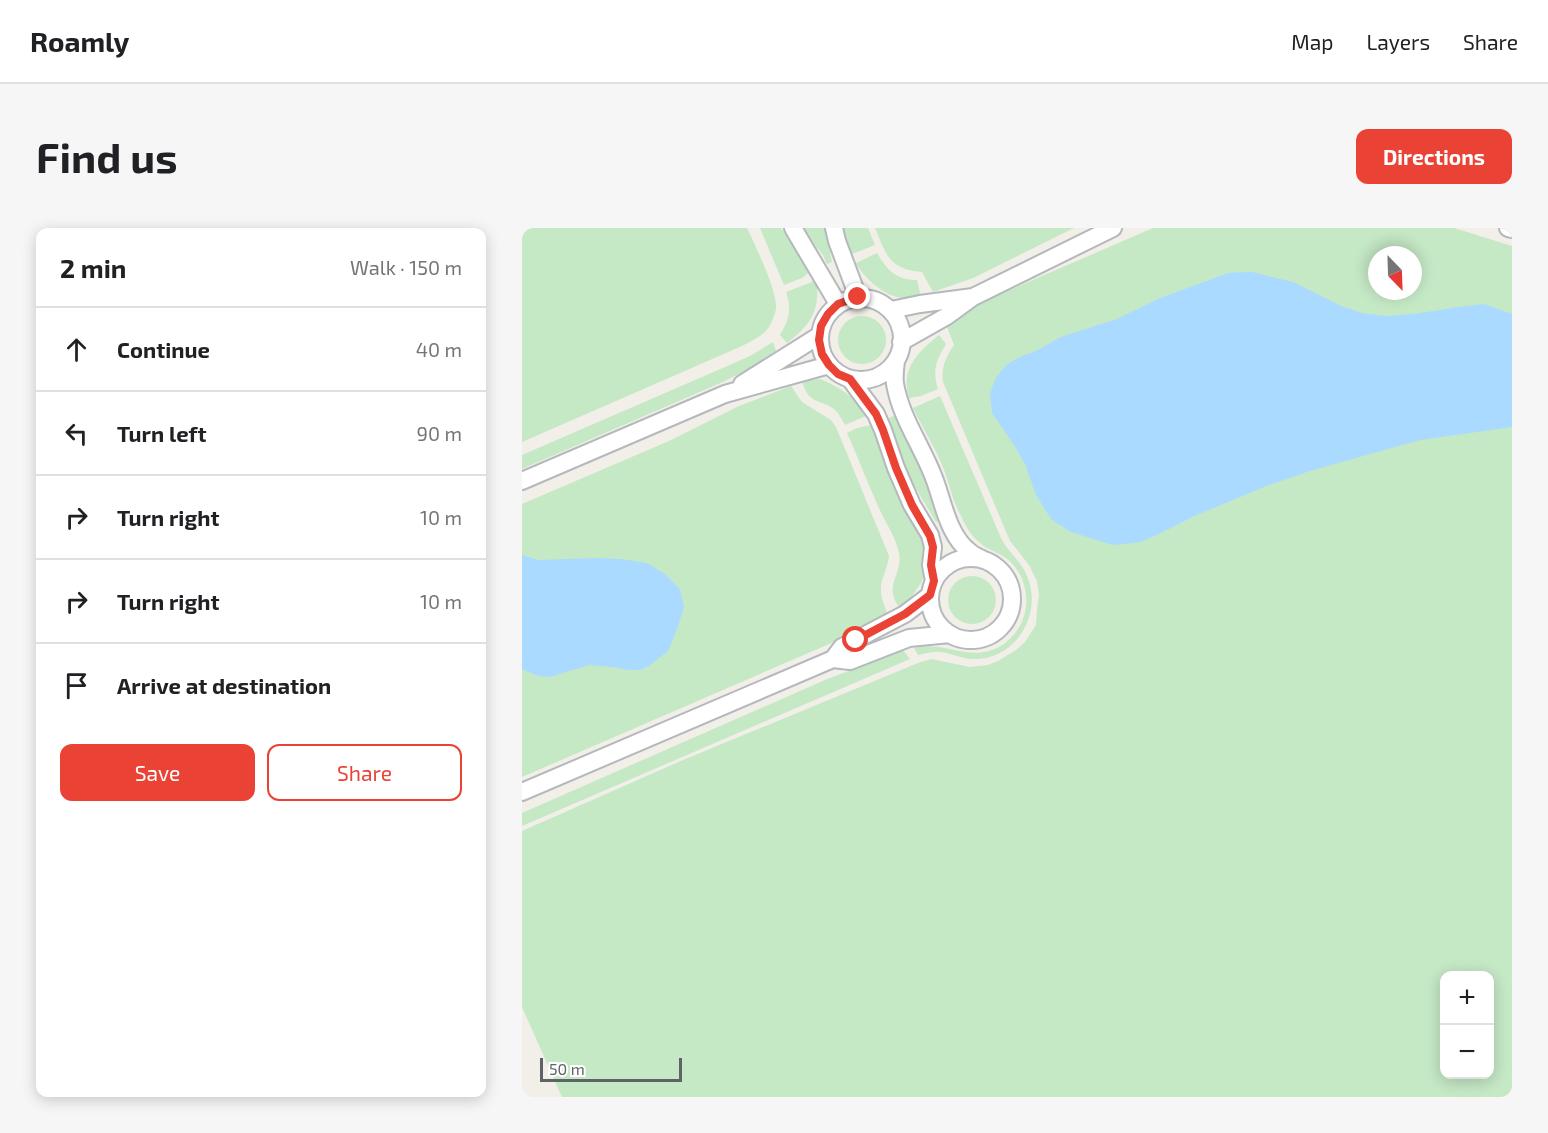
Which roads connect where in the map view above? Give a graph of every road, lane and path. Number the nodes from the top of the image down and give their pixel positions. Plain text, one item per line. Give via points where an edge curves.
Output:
1 (793, 228) edge
2 (834, 228) edge
3 (1113, 228) edge
4 (858, 297) junction
5 (973, 297) junction
6 (838, 304) junction
7 (891, 310) junction
8 (820, 335) junction
9 (901, 342) junction
10 (896, 361) junction
11 (829, 365) junction
12 (850, 379) junction
13 (726, 394) junction
14 (522, 481) edge
15 (983, 559) junction
16 (932, 588) junction
17 (950, 634) junction
18 (833, 659) junction
19 (522, 792) edge

1 - 6 street
2 - 4 street
3 - 5 street
4 - 6 street
4 - 7 street via 879,302
5 - 7 street
5 - 9 street
6 - 8 street via 821,326
7 - 9 street via 898,322
8 - 11 street via 822,354
8 - 13 street
9 - 10 street
10 - 12 street via 875,377
10 - 15 street via 900,403 935,479 944,510 960,542
11 - 12 street
11 - 13 street
12 - 16 street via 876,414 912,505 930,536
13 - 14 street
15 - 16 street via 954,561 946,566
15 - 17 street via 1006,576 1012,594 1010,612 1000,629 984,639 965,640
16 - 17 street via 934,618
16 - 18 street via 905,614 842,647
17 - 18 street via 909,638 850,661
18 - 19 street

